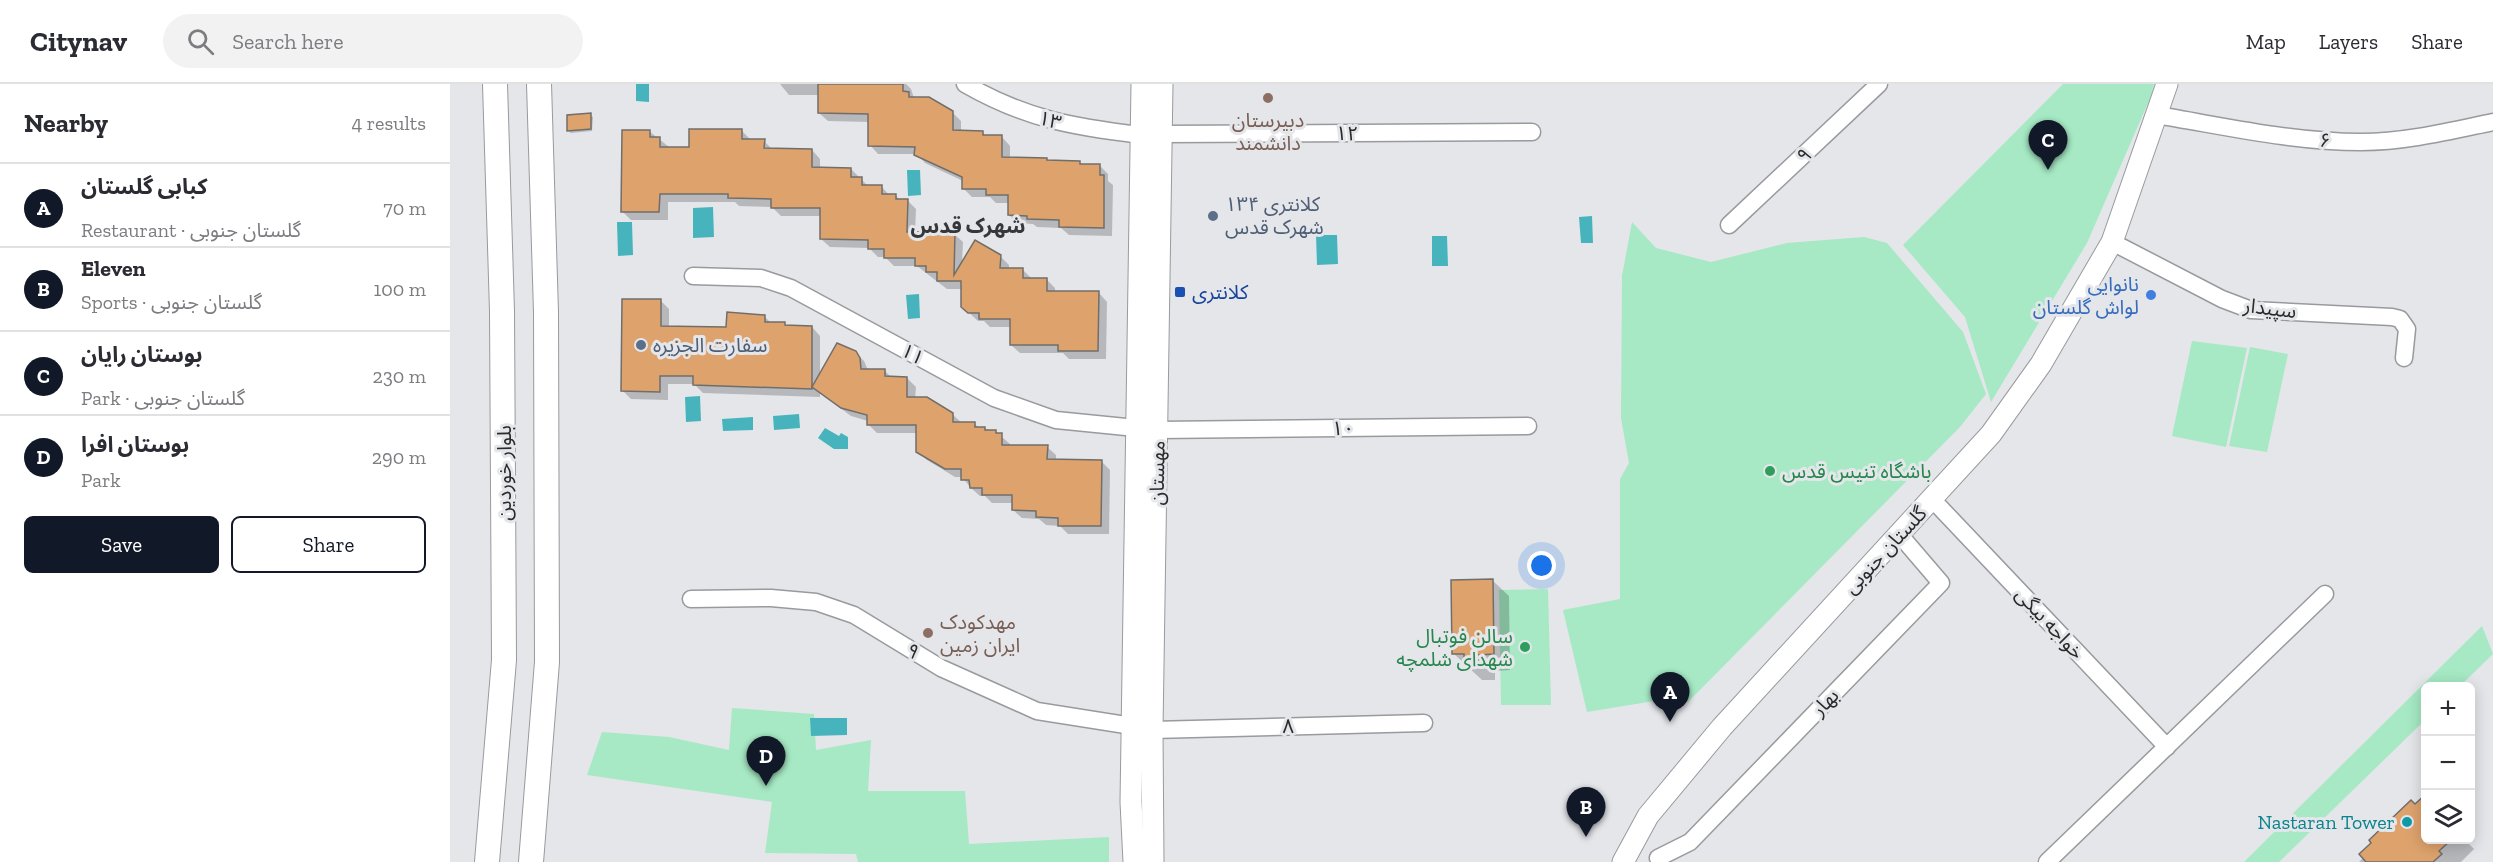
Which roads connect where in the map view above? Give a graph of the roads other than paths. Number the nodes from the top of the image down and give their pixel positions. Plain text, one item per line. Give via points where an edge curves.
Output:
1 (495, 84) edge
2 (539, 84) edge
3 (965, 84) edge
4 (1142, 84) edge
5 (1162, 84) edge
6 (1879, 84) edge
7 (2167, 84) edge
8 (2156, 115) junction
9 (2493, 122) edge
10 (1532, 132) dead end
11 (1151, 134) junction
12 (1729, 225) dead end
13 (2112, 242) junction
14 (693, 276) dead end
15 (2404, 358) dead end
16 (1528, 426) dead end
17 (1136, 428) junction
18 (1158, 430) junction
19 (1932, 499) junction
20 (1899, 534) junction
21 (2325, 594) dead end
22 (691, 599) dead end
23 (1424, 723) dead end
24 (1142, 728) junction
25 (2167, 747) junction
26 (1658, 858) dead end
27 (487, 862) edge
28 (531, 862) edge
29 (1134, 862) edge
30 (1153, 862) edge
31 (1623, 862) edge
32 (2048, 862) edge

1 - 27 main road, بلوار خوردین via 502,311 504,660
2 - 28 main road via 546,312 547,662
3 - 11 street, ۱۳ via 1049,121 1078,128
4 - 11 street
5 - 11 street, مهستان
6 - 12 street, ۹
7 - 8 street, گلستان جنوبی
8 - 9 street, ۶ via 2305,139 2362,142 2416,138
8 - 13 street, گلستان جنوبی
10 - 11 street, ۱۲
11 - 17 street
11 - 18 street, مهستان
13 - 15 street, سپیدار via 2251,310 2400,320 2407,329
13 - 19 street, گلستان جنوبی via 2041,364 1991,434
14 - 17 street, ۱۱ via 761,278 791,288 994,398 1056,420
16 - 18 street, ۱۰
17 - 18 street
17 - 24 street
18 - 24 street, مهستان
19 - 20 street, گلستان جنوبی
19 - 25 street, خواجه بیگی
20 - 26 street, بهار via 1941,583 1690,842
20 - 31 street, گلستان جنوبی via 1715,736 1648,816
21 - 25 street
22 - 24 street, ۹ via 816,602 854,615 941,668 1037,711
23 - 24 street, ۸
24 - 29 street via 1131,802
24 - 30 street, مهستان
25 - 32 street

